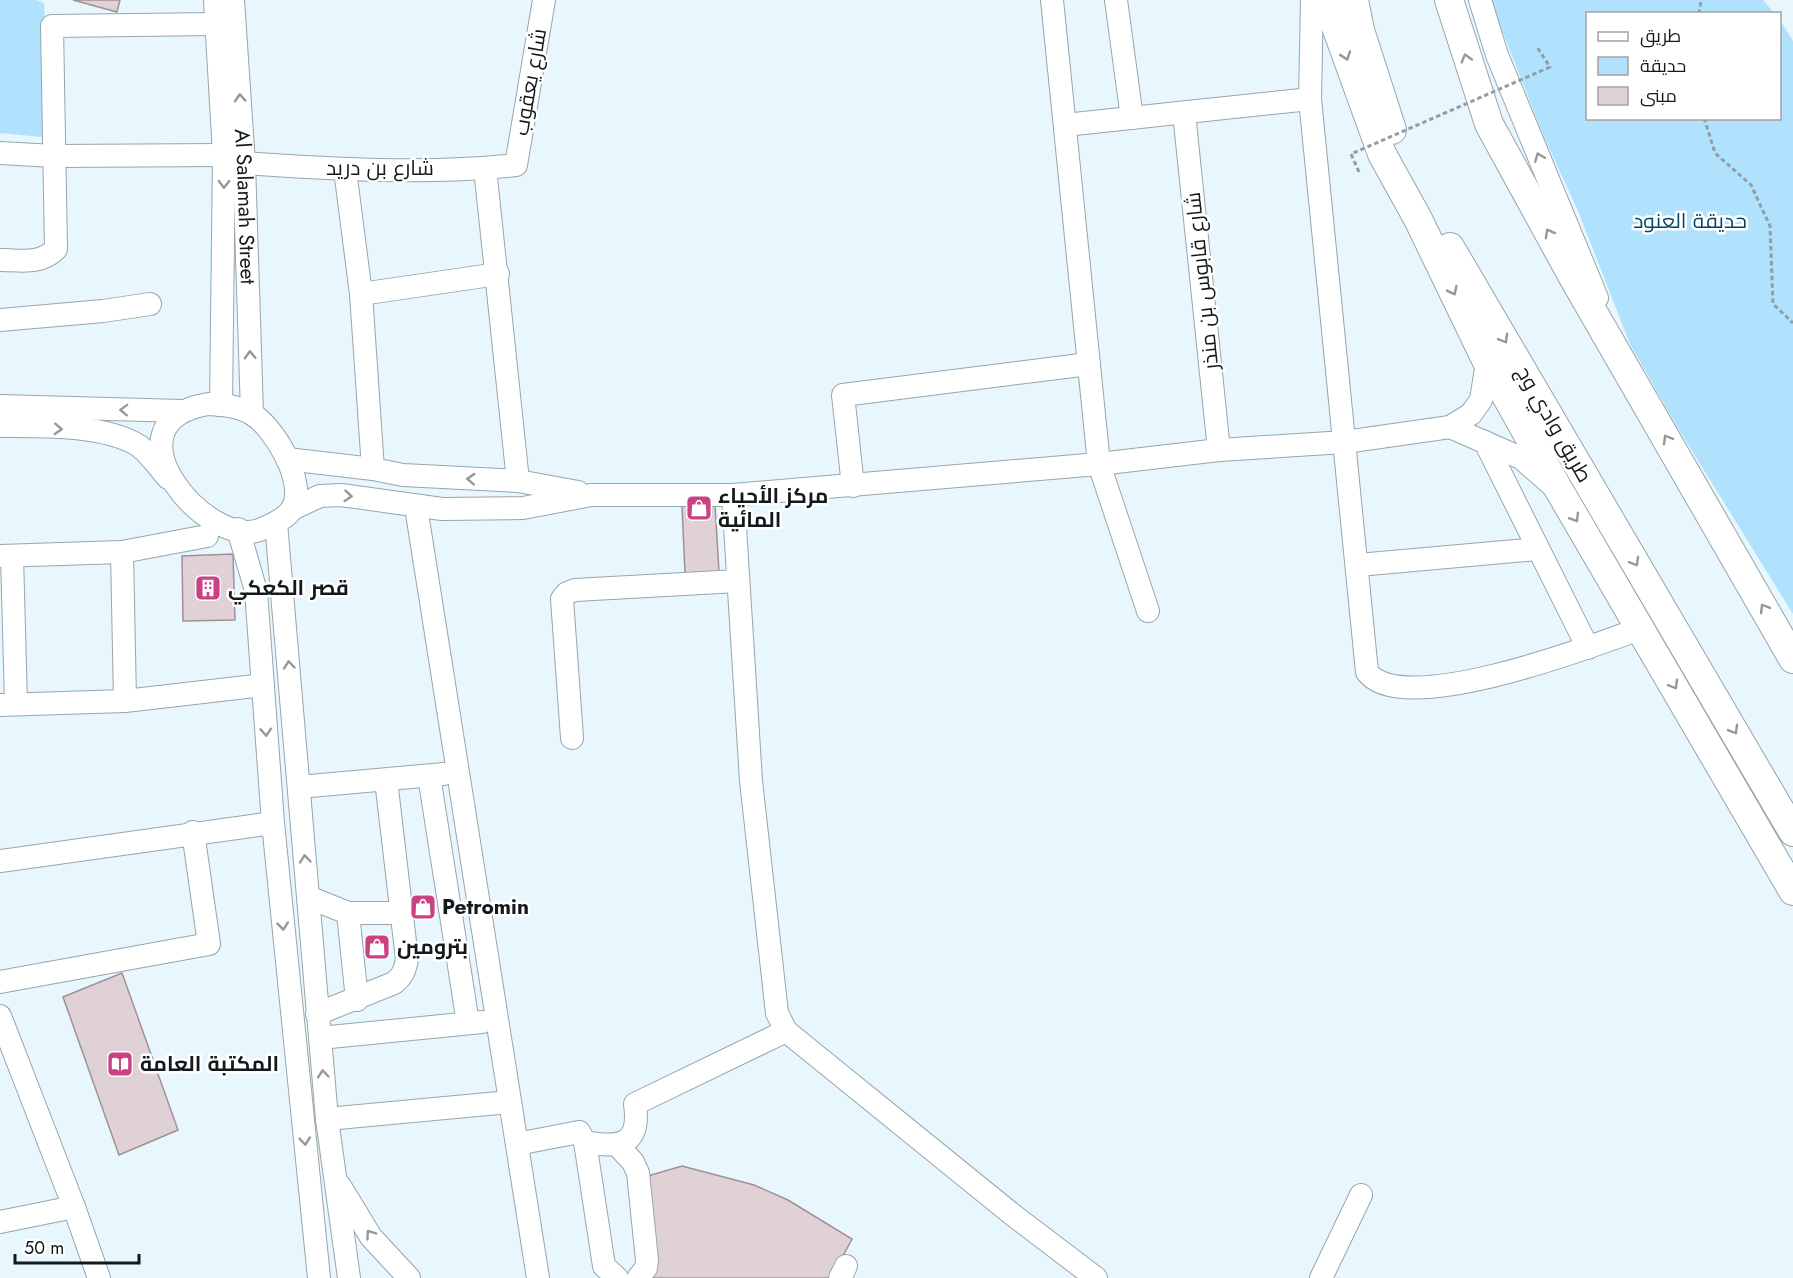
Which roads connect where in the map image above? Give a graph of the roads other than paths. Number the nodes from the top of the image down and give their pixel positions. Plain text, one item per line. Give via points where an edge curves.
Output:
1 (215, 0) edge
2 (233, 0) edge
3 (544, 0) edge
4 (1052, 0) edge
5 (1116, 0) edge
6 (1311, 0) edge
7 (1353, 0) edge
8 (1449, 0) edge
9 (1480, 0) edge
10 (1333, 12) edge
11 (217, 24) junction
12 (1310, 99) junction
13 (1184, 112) junction
14 (1132, 118) junction
15 (1065, 125) junction
16 (0, 153) edge
17 (54, 156) junction
18 (234, 159) junction
19 (516, 165) joint
20 (485, 168) junction
21 (345, 170) junction
22 (0, 260) edge
23 (498, 274) junction
24 (361, 294) junction
25 (150, 304) dead end
26 (0, 320) edge
27 (1487, 362) junction
28 (1089, 364) junction
29 (1625, 366) junction
30 (221, 405) junction
31 (0, 406) edge
32 (182, 411) junction
33 (252, 414) junction
34 (0, 426) edge
35 (1450, 427) junction
36 (1345, 442) junction
37 (1485, 442) junction
38 (1220, 450) junction
39 (288, 459) junction
40 (1099, 464) junction
41 (373, 469) junction
42 (518, 481) junction
43 (171, 482) junction
44 (853, 486) junction
45 (1558, 490) junction
46 (591, 495) junction
47 (733, 495) junction
48 (416, 507) junction
49 (284, 516) junction
50 (238, 529) junction
51 (207, 536) dead end
52 (1538, 549) junction
53 (122, 552) junction
54 (6, 556) edge
55 (1358, 565) junction
56 (738, 581) junction
57 (284, 609) junction
58 (1148, 611) dead end
59 (257, 612) junction
60 (1642, 628) junction
61 (1588, 648) junction
62 (1793, 659) edge
63 (263, 685) junction
64 (125, 701) junction
65 (8, 705) edge
66 (572, 738) dead end
67 (458, 772) junction
68 (429, 776) junction
69 (386, 780) junction
70 (1764, 781) junction
71 (299, 787) junction
72 (1793, 815) edge
73 (273, 822) junction
74 (193, 832) junction
75 (1793, 832) edge
76 (0, 861) edge
77 (1793, 891) edge
78 (308, 897) junction
79 (348, 913) junction
80 (402, 913) junction
81 (0, 982) edge
82 (357, 1000) junction
83 (317, 1014) junction
84 (0, 1016) edge
85 (497, 1020) junction
86 (468, 1023) junction
87 (786, 1031) junction
88 (320, 1038) junction
89 (510, 1102) junction
90 (327, 1119) junction
91 (585, 1142) junction
92 (517, 1144) junction
93 (618, 1146) junction
94 (335, 1179) junction
95 (1361, 1195) dead end
96 (74, 1207) junction
97 (0, 1222) edge
98 (313, 1276) edge
99 (99, 1278) edge
100 (349, 1278) edge
101 (409, 1278) edge
102 (538, 1278) edge
103 (617, 1278) edge
104 (638, 1278) edge
105 (1096, 1278) edge
106 (1321, 1278) edge

1 - 11 street, Al Salamah Street
18 -> 2 street, Al Salamah Street
3 - 19 street, شارع يعقوب
4 - 15 street
5 - 14 street
6 - 10 street
6 - 12 street
7 -> 70 main road, طريق وادي وج via 1394,136 1451,249
29 -> 8 main road via 1489,124
29 -> 9 street via 1497,55
10 -> 27 main road via 1382,154
11 - 17 street via 52,26
11 - 18 street, Al Salamah Street
12 - 13 street
12 - 36 street
13 - 14 street
13 - 38 street, شارع قابوس بن منذر
14 - 15 street
15 - 28 street
16 - 17 street, شارع بن دريد
17 - 18 street, شارع بن دريد
17 - 22 street via 56,249 36,261
18 - 21 street, شارع بن دريد
18 -> 30 street, Al Salamah Street
33 -> 18 street, Al Salamah Street
19 - 20 street, شارع بن دريد
20 - 21 street, شارع بن دريد
20 - 23 street
21 - 24 street
23 - 24 street
23 - 42 street
24 - 41 street
25 - 26 street
27 - 35 street via 1481,400 1471,414
27 - 45 main road
28 - 40 street
28 - 44 street via 843,395
62 -> 29 main road
30 - 32 street
30 - 33 street
32 -> 31 street
32 - 43 street via 164,429 162,449
33 - 39 street via 272,431
34 -> 43 street via 95,431 118,436 140,447
35 - 36 street
35 - 37 street
36 - 38 street
36 - 55 street
37 - 45 street via 1521,458
37 - 52 street
38 - 40 street
39 - 41 street
39 - 49 street via 296,487
40 - 44 street
40 - 58 street
42 -> 41 street via 404,475
42 - 46 street
43 - 50 street via 208,517
44 - 47 street
45 -> 60 main road
46 - 47 street
46 - 48 street via 523,507
47 - 56 street
49 -> 48 street via 320,496 341,495
48 - 67 street
49 - 50 street via 256,532
49 - 57 street
50 - 59 street via 256,591
51 - 53 street
52 - 55 street
52 - 61 street
53 - 54 street
53 - 64 street
54 - 65 street
55 - 61 street via 1367,672 1383,685 1422,688 1457,684
56 - 66 street via 567,593 562,599
56 - 87 street via 751,781 777,1013
57 - 59 street
71 -> 57 street
59 - 63 street
60 - 61 street
60 -> 77 main road
63 - 64 street
63 -> 73 street
64 - 65 street
67 - 68 street
67 - 85 street
68 - 69 street
68 - 86 street
69 - 71 street
69 - 80 street
70 - 72 main road
70 - 75 main road, طريق وادي وج
78 -> 71 street
73 - 74 street
73 -> 98 street
74 - 76 street
74 - 81 street via 209,944
78 - 79 street
78 - 83 street
79 - 80 street
79 - 82 street
80 - 82 street via 407,959 403,976
82 - 83 street
83 - 88 street
84 - 96 street
85 - 86 street
85 - 89 street
86 - 88 street
87 - 93 street via 635,1104 636,1121 630,1139
87 - 105 street
90 -> 88 street
89 - 90 street
89 - 92 street
90 - 94 street
91 - 92 street via 579,1132
91 - 93 street
91 - 103 street via 604,1266
92 - 102 street
93 - 104 street via 638,1173 647,1260 646,1269
94 - 100 street
101 -> 94 street via 371,1237
95 - 106 street
96 - 97 street
96 - 99 street

